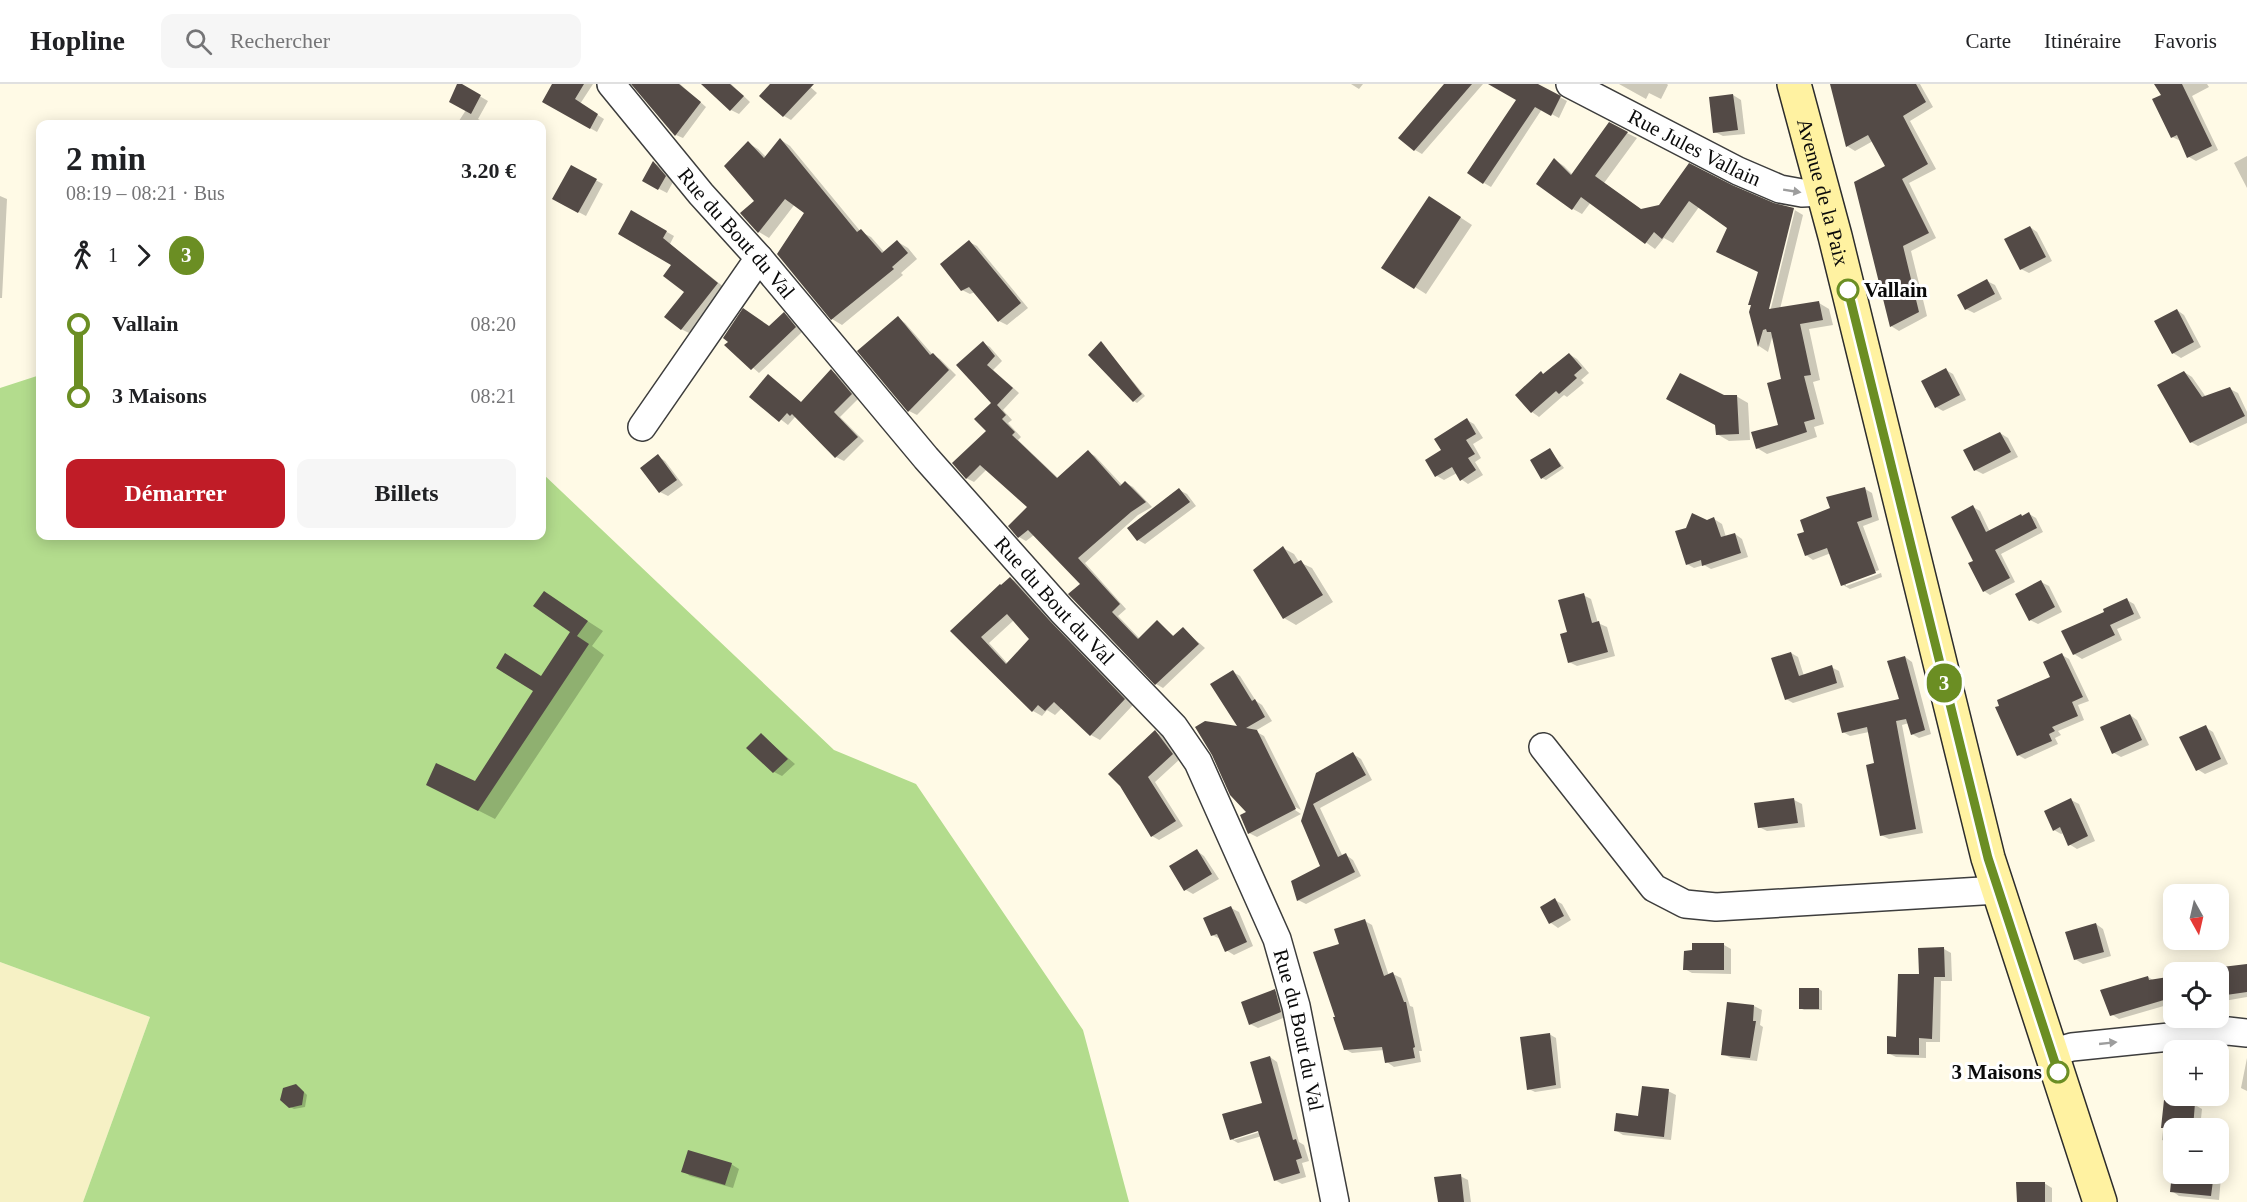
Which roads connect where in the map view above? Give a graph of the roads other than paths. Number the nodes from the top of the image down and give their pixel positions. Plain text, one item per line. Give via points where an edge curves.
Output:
1 (611, 84) edge
2 (1570, 84) edge
3 (1794, 84) edge
4 (1823, 192) junction
5 (759, 258) junction
6 (642, 427) dead end
7 (1543, 747) dead end
8 (1998, 890) junction
9 (2247, 1033) edge
10 (2051, 1053) junction
11 (1335, 1202) edge
12 (2100, 1202) edge

1 - 5 street, Rue du Bout du Val
2 -> 4 street, Rue Jules Vallain via 1780,189
3 - 4 main road, Avenue de la Paix
4 - 8 main road, Avenue de la Paix
5 - 6 street
5 - 11 street, Rue du Bout du Val via 926,458 1062,611 1173,727 1198,762 1277,939 1296,1006
7 - 8 street via 1654,888 1685,904 1716,907
8 - 10 main road, Avenue de la Paix
10 -> 9 street via 2072,1047 2229,1031
10 - 12 main road, Avenue de la Paix

